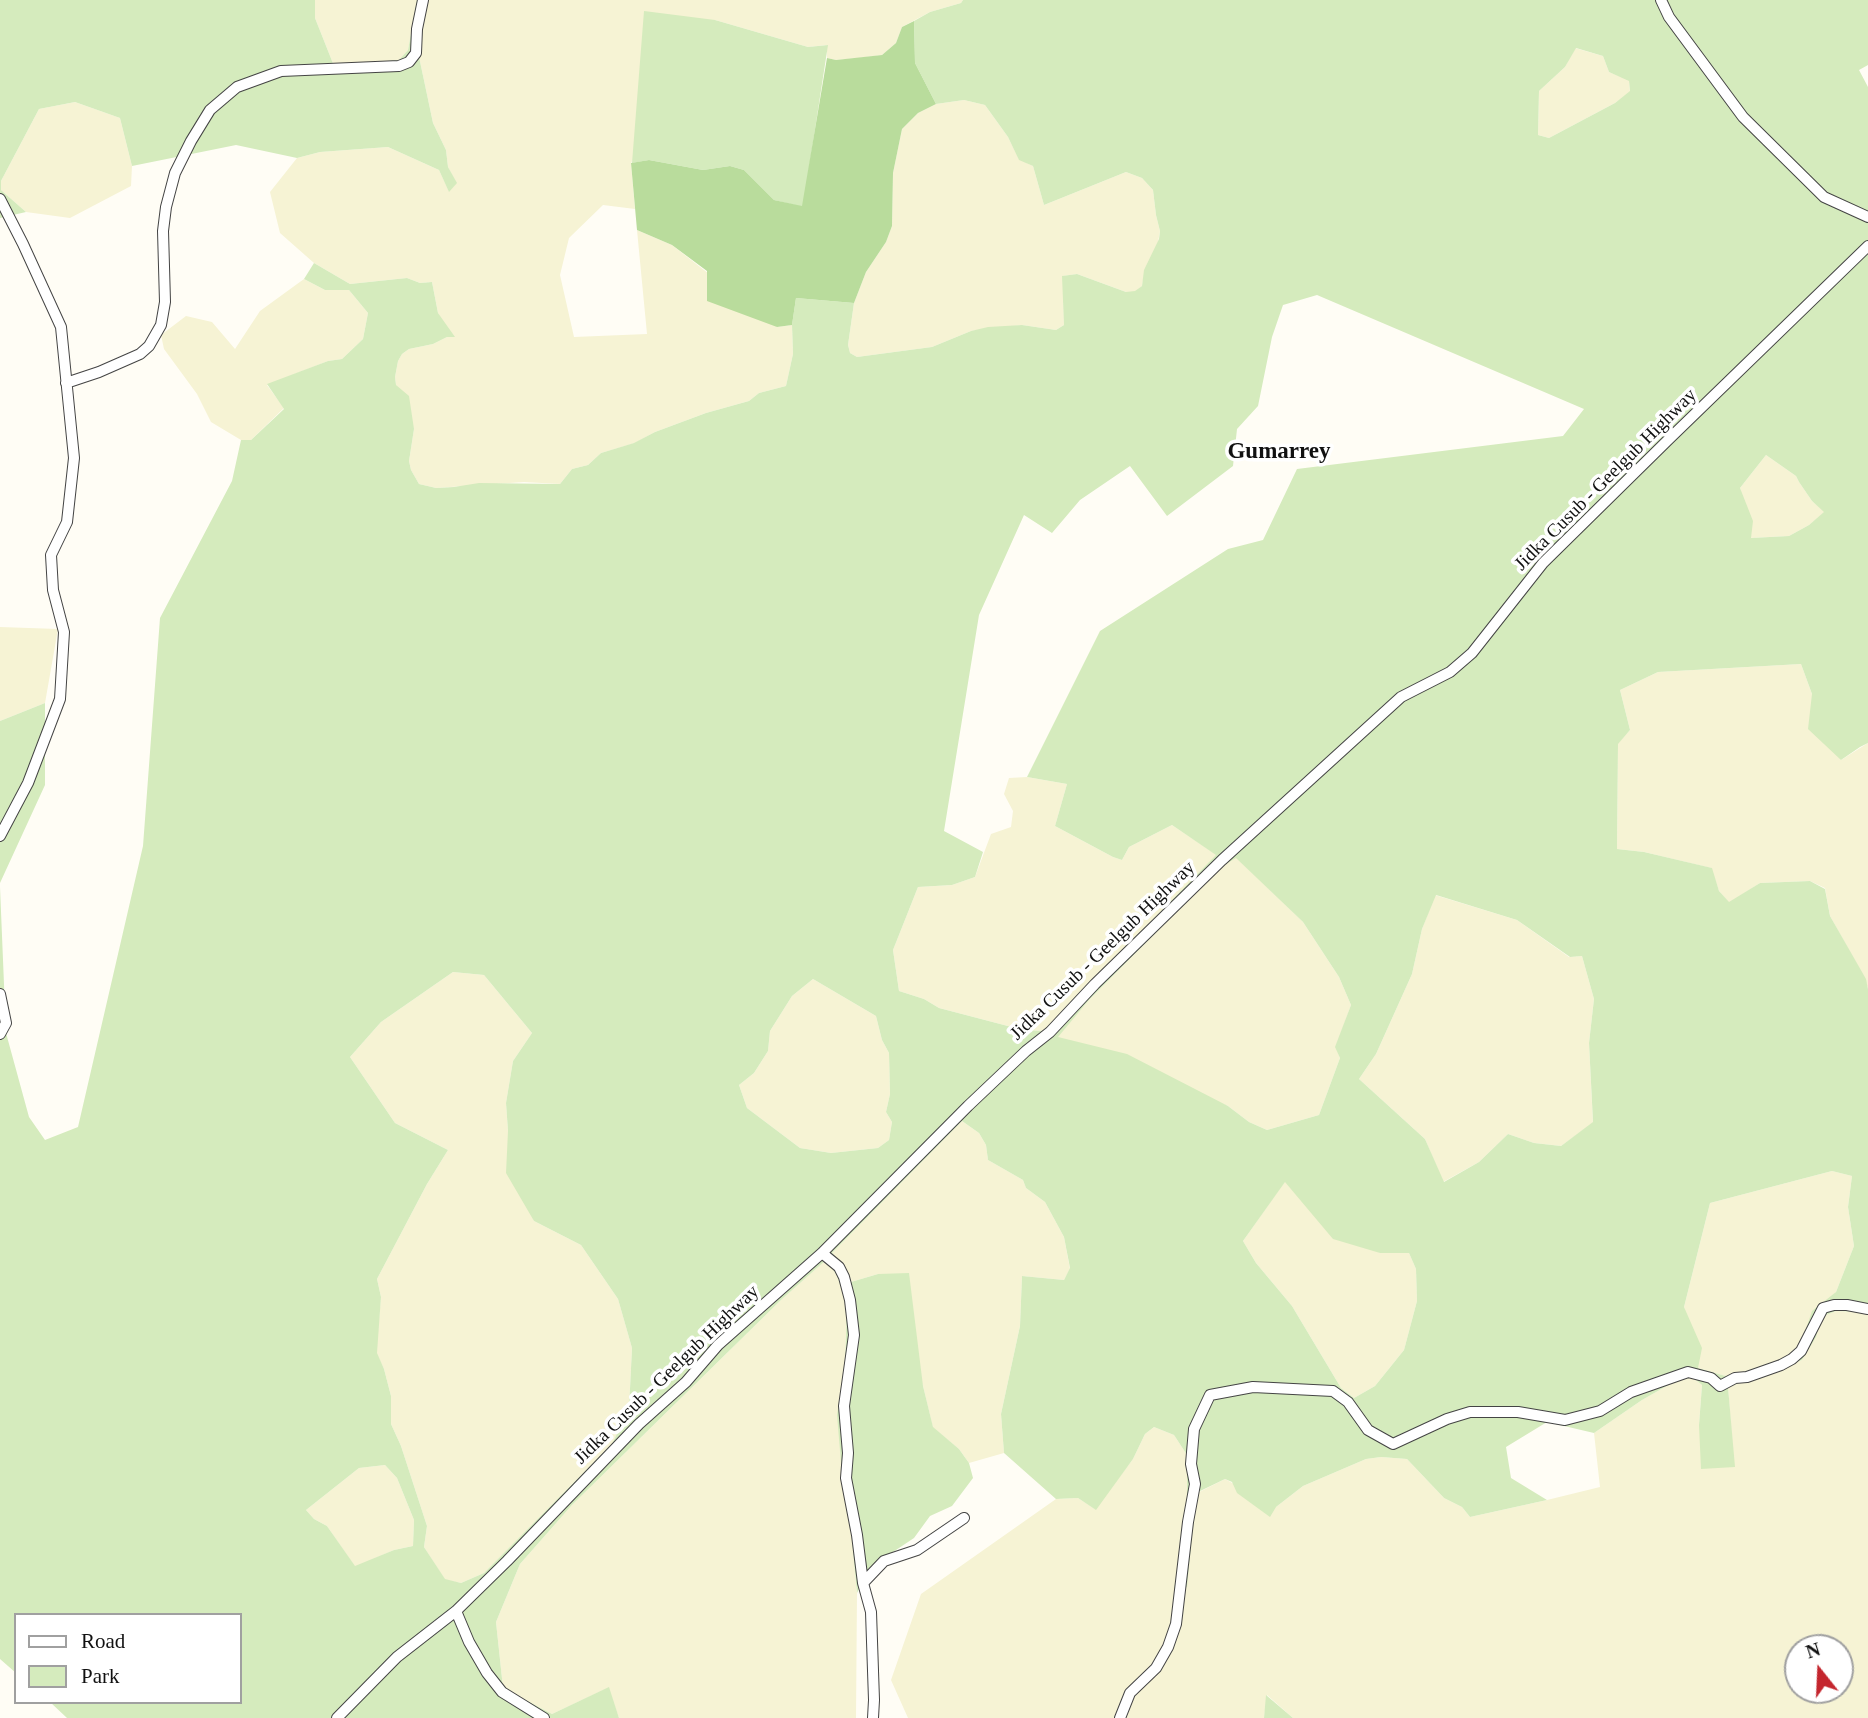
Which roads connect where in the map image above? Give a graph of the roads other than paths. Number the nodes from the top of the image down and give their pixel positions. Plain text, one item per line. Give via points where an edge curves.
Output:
1 (424, 0) edge
2 (1661, 0) edge
3 (0, 199) edge
4 (1868, 217) edge
5 (1868, 246) edge
6 (66, 383) junction
7 (0, 836) edge
8 (0, 994) edge
9 (0, 1034) edge
10 (822, 1253) junction
11 (1868, 1310) edge
12 (964, 1518) dead end
13 (863, 1583) junction
14 (456, 1611) junction
15 (337, 1718) edge
16 (544, 1718) edge
17 (873, 1718) edge
18 (1120, 1718) edge

1 - 6 street via 416,53 409,62 281,71 237,87 210,110 176,173 166,207 161,326 140,354
2 - 4 street via 1743,117 1824,197
3 - 6 street via 61,327
5 - 10 street, Jidka Cusub - Geelgub Highway via 1544,563 1472,653 1450,672 1401,697 1222,860
6 - 7 street via 74,458 67,522 51,555 53,590 64,632 60,699
8 - 9 street via 6,1023
10 - 13 street via 845,1277 850,1300 853,1335 844,1406 846,1478
10 - 14 street, Jidka Cusub - Geelgub Highway via 718,1345
11 - 18 street via 1847,1305 1823,1308 1801,1351 1792,1359 1720,1386 1711,1378 1688,1372 1631,1392 1600,1411 1565,1420 1518,1412 1470,1412 1393,1444 1368,1430 1348,1402 1333,1391 1253,1387 1210,1395 1194,1429 1191,1464 1195,1484 1176,1624 1156,1668 1130,1693
12 - 13 street via 917,1550 884,1561
13 - 17 street via 871,1612
14 - 15 street, Jidka Cusub - Geelgub Highway via 397,1657
14 - 16 street via 486,1673 502,1692

